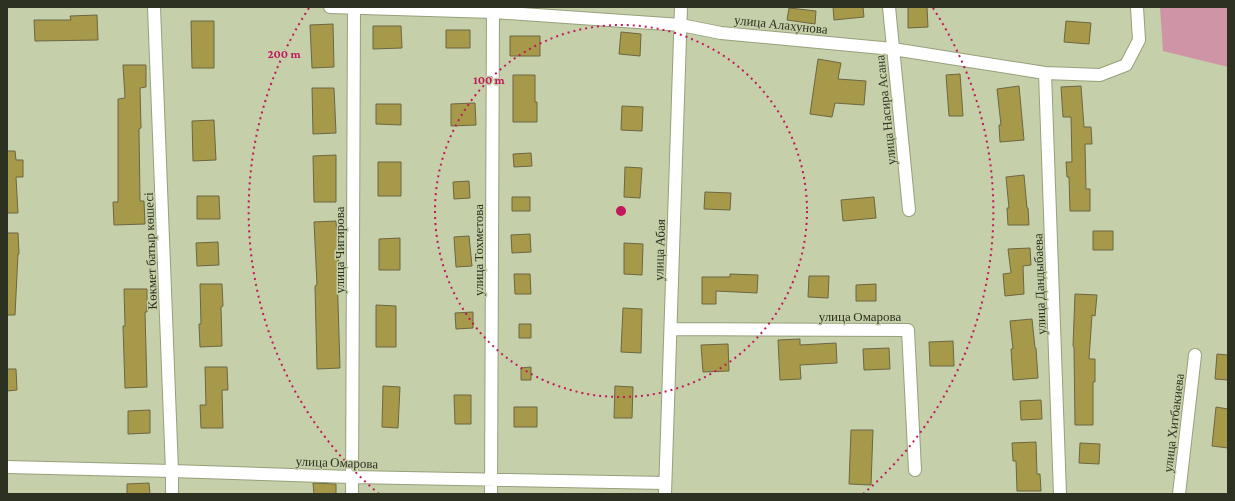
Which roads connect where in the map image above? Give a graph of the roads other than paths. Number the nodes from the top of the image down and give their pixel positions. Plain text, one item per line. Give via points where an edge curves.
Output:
1 (154, 7) edge
2 (330, 7) edge
3 (354, 7) edge
4 (681, 7) edge
5 (889, 7) edge
6 (1137, 7) edge
7 (493, 9) edge
8 (681, 25) junction
9 (893, 50) junction
10 (1046, 73) junction
11 (909, 210) dead end
12 (670, 329) junction
13 (1195, 354) dead end
14 (7, 467) edge
15 (915, 470) dead end
16 (172, 471) junction
17 (352, 477) junction
18 (491, 480) junction
19 (665, 488) edge
20 (172, 494) edge
21 (352, 494) edge
22 (491, 494) edge
23 (1060, 494) edge
24 (1179, 494) edge

1 - 16 street, Көкмет батыр көшесі
2 - 3 street, улица Алахунова
3 - 7 street, улица Алахунова
3 - 17 street, улица Чигирова
4 - 8 street, улица Абая
5 - 9 street, улица Насира Асана
6 - 10 street, улица Алахунова via 1139,40 1126,65 1100,76
7 - 8 street, улица Алахунова
7 - 18 street, улица Тохметова
8 - 9 street, улица Алахунова via 721,33
8 - 12 street, улица Абая
9 - 10 street, улица Алахунова
9 - 11 street, улица Насира Асана
10 - 23 street, улица Дандыбаева
12 - 15 street, улица Омарова via 908,330
12 - 19 street, улица Абая
13 - 24 street, улица Хитбакиева
14 - 16 street, улица Омарова
16 - 17 street, улица Омарова
16 - 20 street, Көкмет батыр көшесі
17 - 18 street, улица Омарова
17 - 21 street, улица Чигирова
18 - 19 street, улица Омарова
18 - 22 street, улица Тохметова

